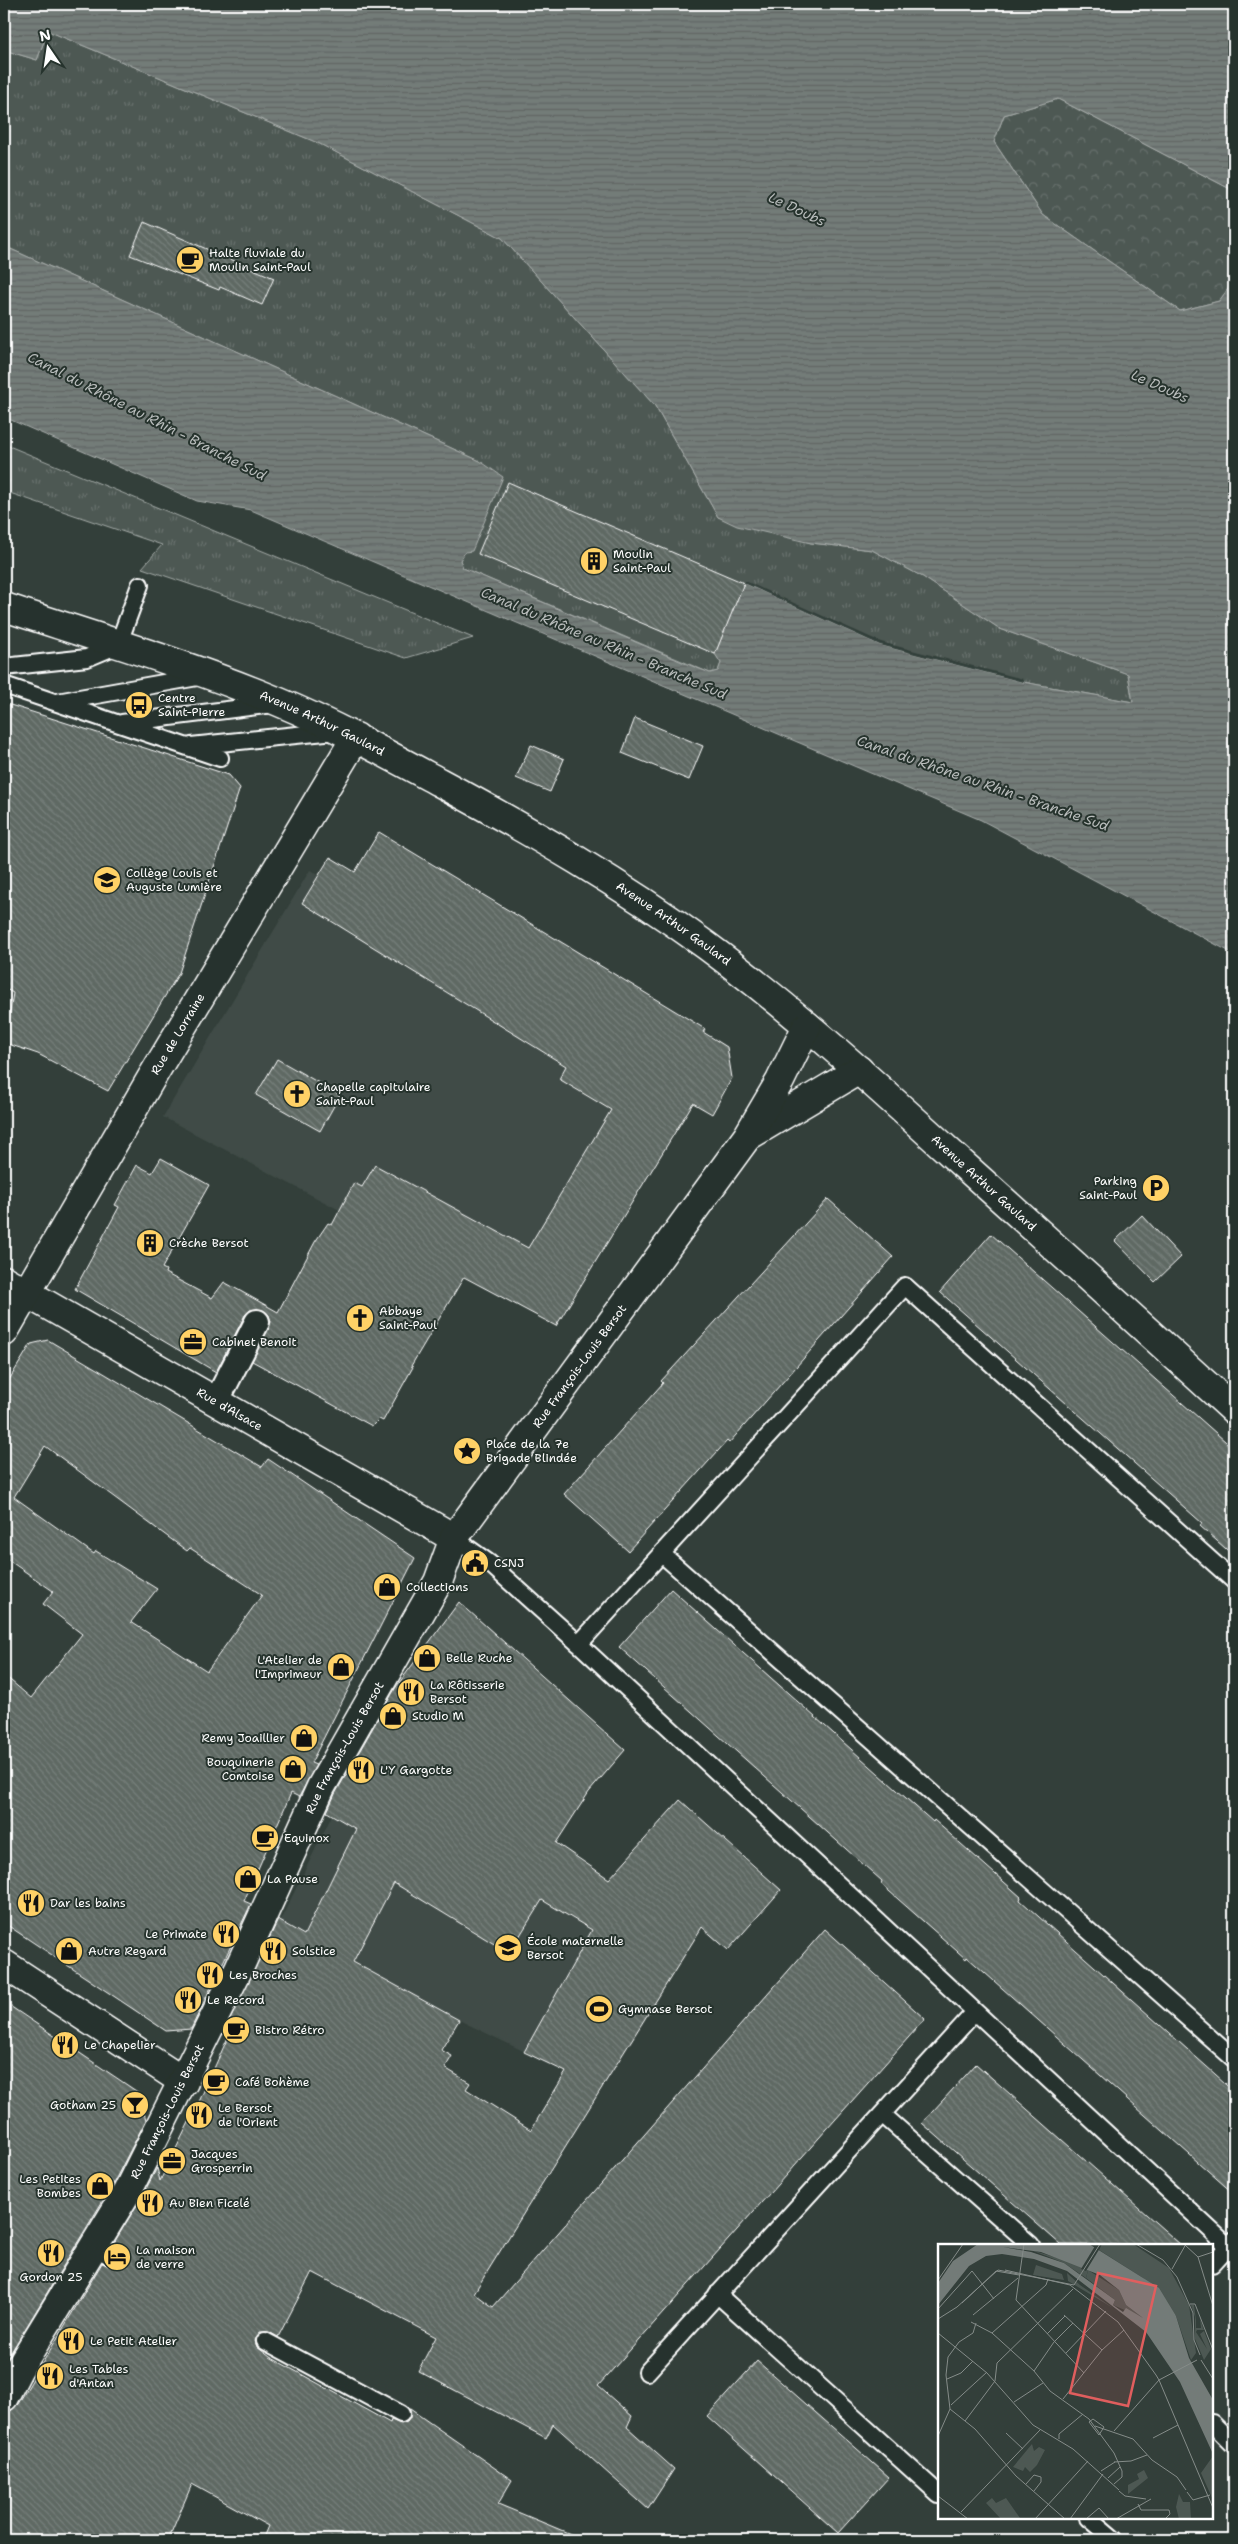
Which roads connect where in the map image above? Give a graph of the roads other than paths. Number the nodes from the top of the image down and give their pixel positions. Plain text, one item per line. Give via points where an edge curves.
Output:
1 (140, 585) dead end
2 (4, 607) edge
3 (118, 645) junction
4 (4, 667) edge
5 (209, 675) junction
6 (4, 685) edge
7 (55, 703) junction
8 (281, 703) junction
9 (117, 723) junction
10 (348, 734) junction
11 (186, 747) junction
12 (220, 758) dead end
13 (807, 1026) junction
14 (859, 1070) junction
15 (747, 1137) junction
16 (4, 1280) edge
17 (27, 1294) junction
18 (257, 1322) dead end
19 (4, 1332) edge
20 (216, 1402) junction
21 (1234, 1410) edge
22 (454, 1538) junction
23 (663, 1554) junction
24 (1234, 1581) edge
25 (579, 1644) junction
26 (4, 1964) edge
27 (975, 2012) junction
28 (1234, 2059) edge
29 (184, 2082) junction
30 (882, 2114) junction
31 (1231, 2243) edge
32 (1030, 2244) edge
33 (1213, 2263) edge
34 (718, 2294) junction
35 (265, 2340) dead end
36 (647, 2372) dead end
37 (4, 2397) edge
38 (402, 2414) dead end
39 (1213, 2425) edge
40 (1234, 2445) edge
41 (938, 2493) edge
42 (1090, 2519) edge
43 (1115, 2540) edge

1 - 3 lane
2 - 3 street, Avenue Arthur Gaulard
3 - 4 lane via 87,658
3 - 5 street, Avenue Arthur Gaulard
5 - 7 lane
5 - 8 street, Avenue Arthur Gaulard
6 - 7 lane
7 - 9 lane
8 - 9 lane
8 - 10 street, Avenue Arthur Gaulard
9 - 11 lane
10 - 11 lane
10 - 13 street, Avenue Arthur Gaulard via 570,854 706,945
10 - 17 street, Rue de Lorraine
11 - 12 lane
13 - 14 street, Avenue Arthur Gaulard
13 - 15 street, Rue François-Louis Bersot
14 - 15 street, Rue François-Louis Bersot
14 - 21 street, Avenue Arthur Gaulard
15 - 22 street, Rue François-Louis Bersot
16 - 17 street, Rue d'Alsace
17 - 19 street, Rue de Lorraine
17 - 20 street, Rue d'Alsace
18 - 20 street
20 - 22 street, Rue d'Alsace
22 - 25 lane via 489,1564
22 - 29 street, Rue François-Louis Bersot via 438,1582 321,1787 240,1968
23 - 24 lane via 905,1286
23 - 25 lane
23 - 28 lane
25 - 27 lane
26 - 29 street
27 - 30 lane
27 - 31 lane
29 - 37 street, Rue François-Louis Bersot via 126,2192 102,2251 18,2370
30 - 32 lane
30 - 34 lane
31 - 33 lane
34 - 36 lane
34 - 41 lane
35 - 38 lane
39 - 40 lane
42 - 43 lane

